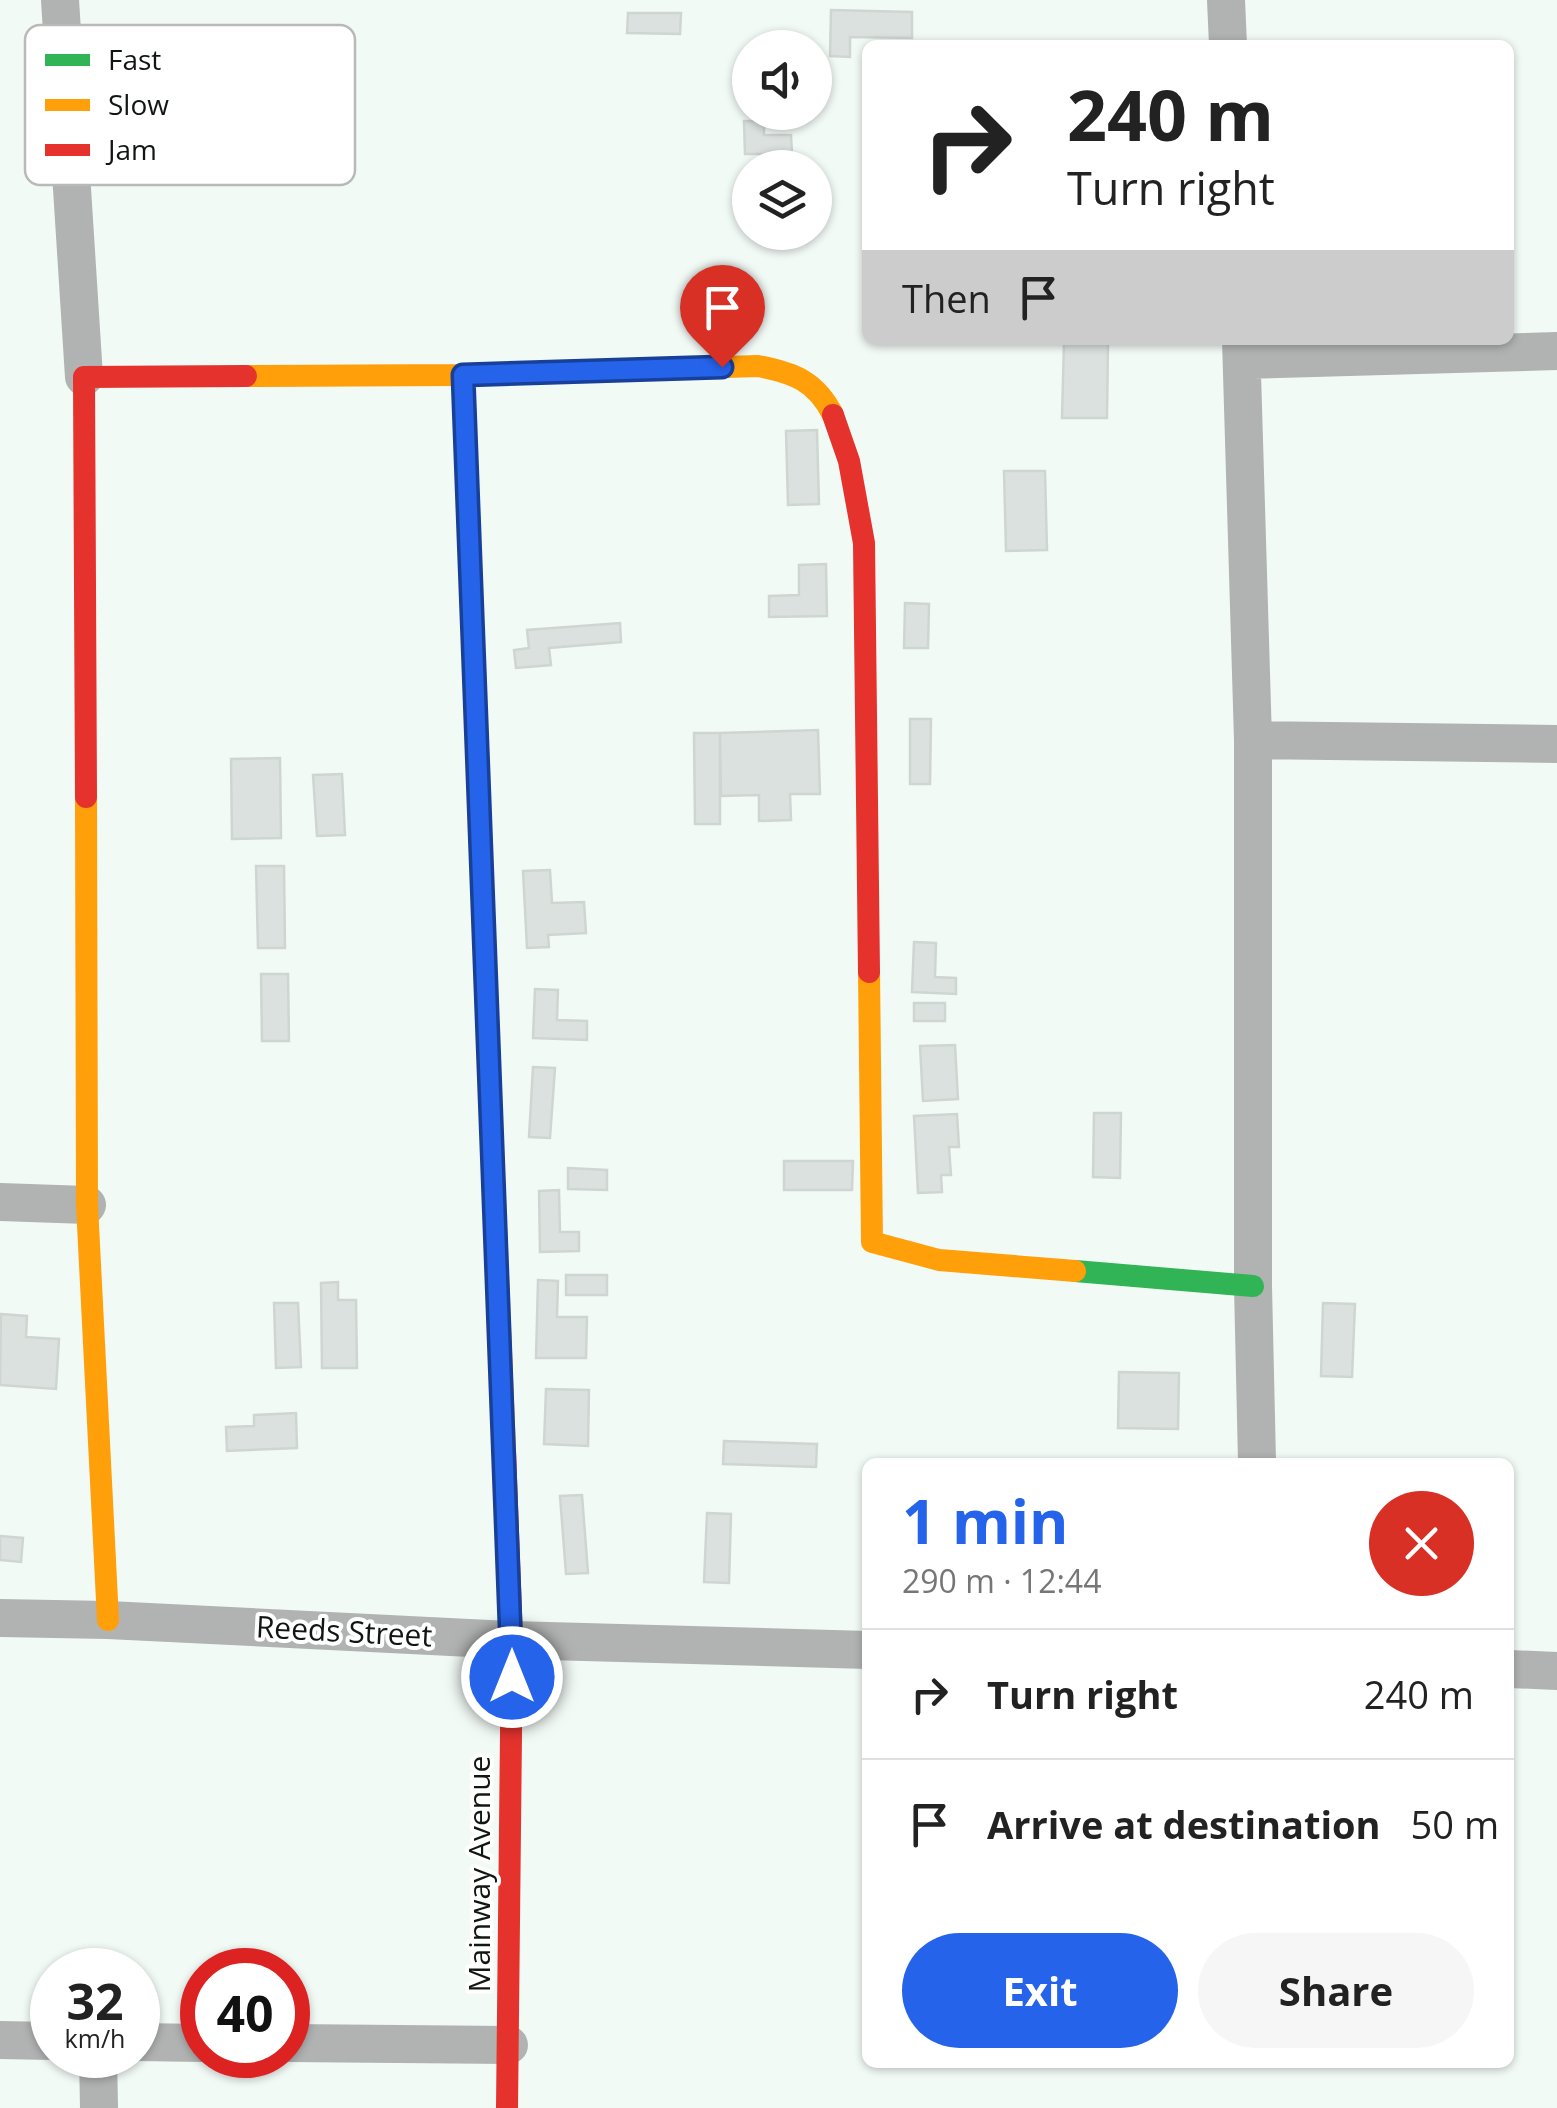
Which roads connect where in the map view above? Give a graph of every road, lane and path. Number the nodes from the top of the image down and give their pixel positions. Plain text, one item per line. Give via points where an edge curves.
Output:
1 (60, 0) edge
2 (1226, 0) edge
3 (62, 25) edge
4 (1228, 40) edge
5 (72, 185) edge
6 (1241, 350) edge
7 (1557, 352) edge
8 (463, 375) junction
9 (84, 376) junction
10 (1253, 740) junction
11 (1557, 744) edge
12 (0, 1202) edge
13 (88, 1205) junction
14 (1253, 1286) junction
15 (1258, 1458) edge
16 (0, 1618) edge
17 (108, 1620) junction
18 (512, 1640) junction
19 (862, 1650) edge
20 (1514, 1669) edge
21 (1557, 1670) edge
22 (0, 2040) edge
23 (30, 2041) edge
24 (310, 2043) edge
25 (509, 2045) junction
26 (98, 2078) edge
27 (98, 2108) edge
28 (507, 2108) edge

1 - 3 street
2 - 4 street
5 - 9 street
6 - 7 street
6 - 10 street
8 - 9 street
8 - 14 street via 758,366 800,378 819,391 834,416 854,480 866,582 872,1242 939,1260
8 - 18 street, Mainway Avenue
9 - 13 street
10 - 11 street
10 - 14 street
12 - 13 street
13 - 17 street
14 - 15 street
16 - 17 street, Reeds Street
17 - 18 street, Reeds Street
18 - 19 street, Reeds Street
18 - 25 street, Mainway Avenue
20 - 21 street
22 - 23 street
24 - 25 street
25 - 28 street, Mainway Avenue
26 - 27 street

